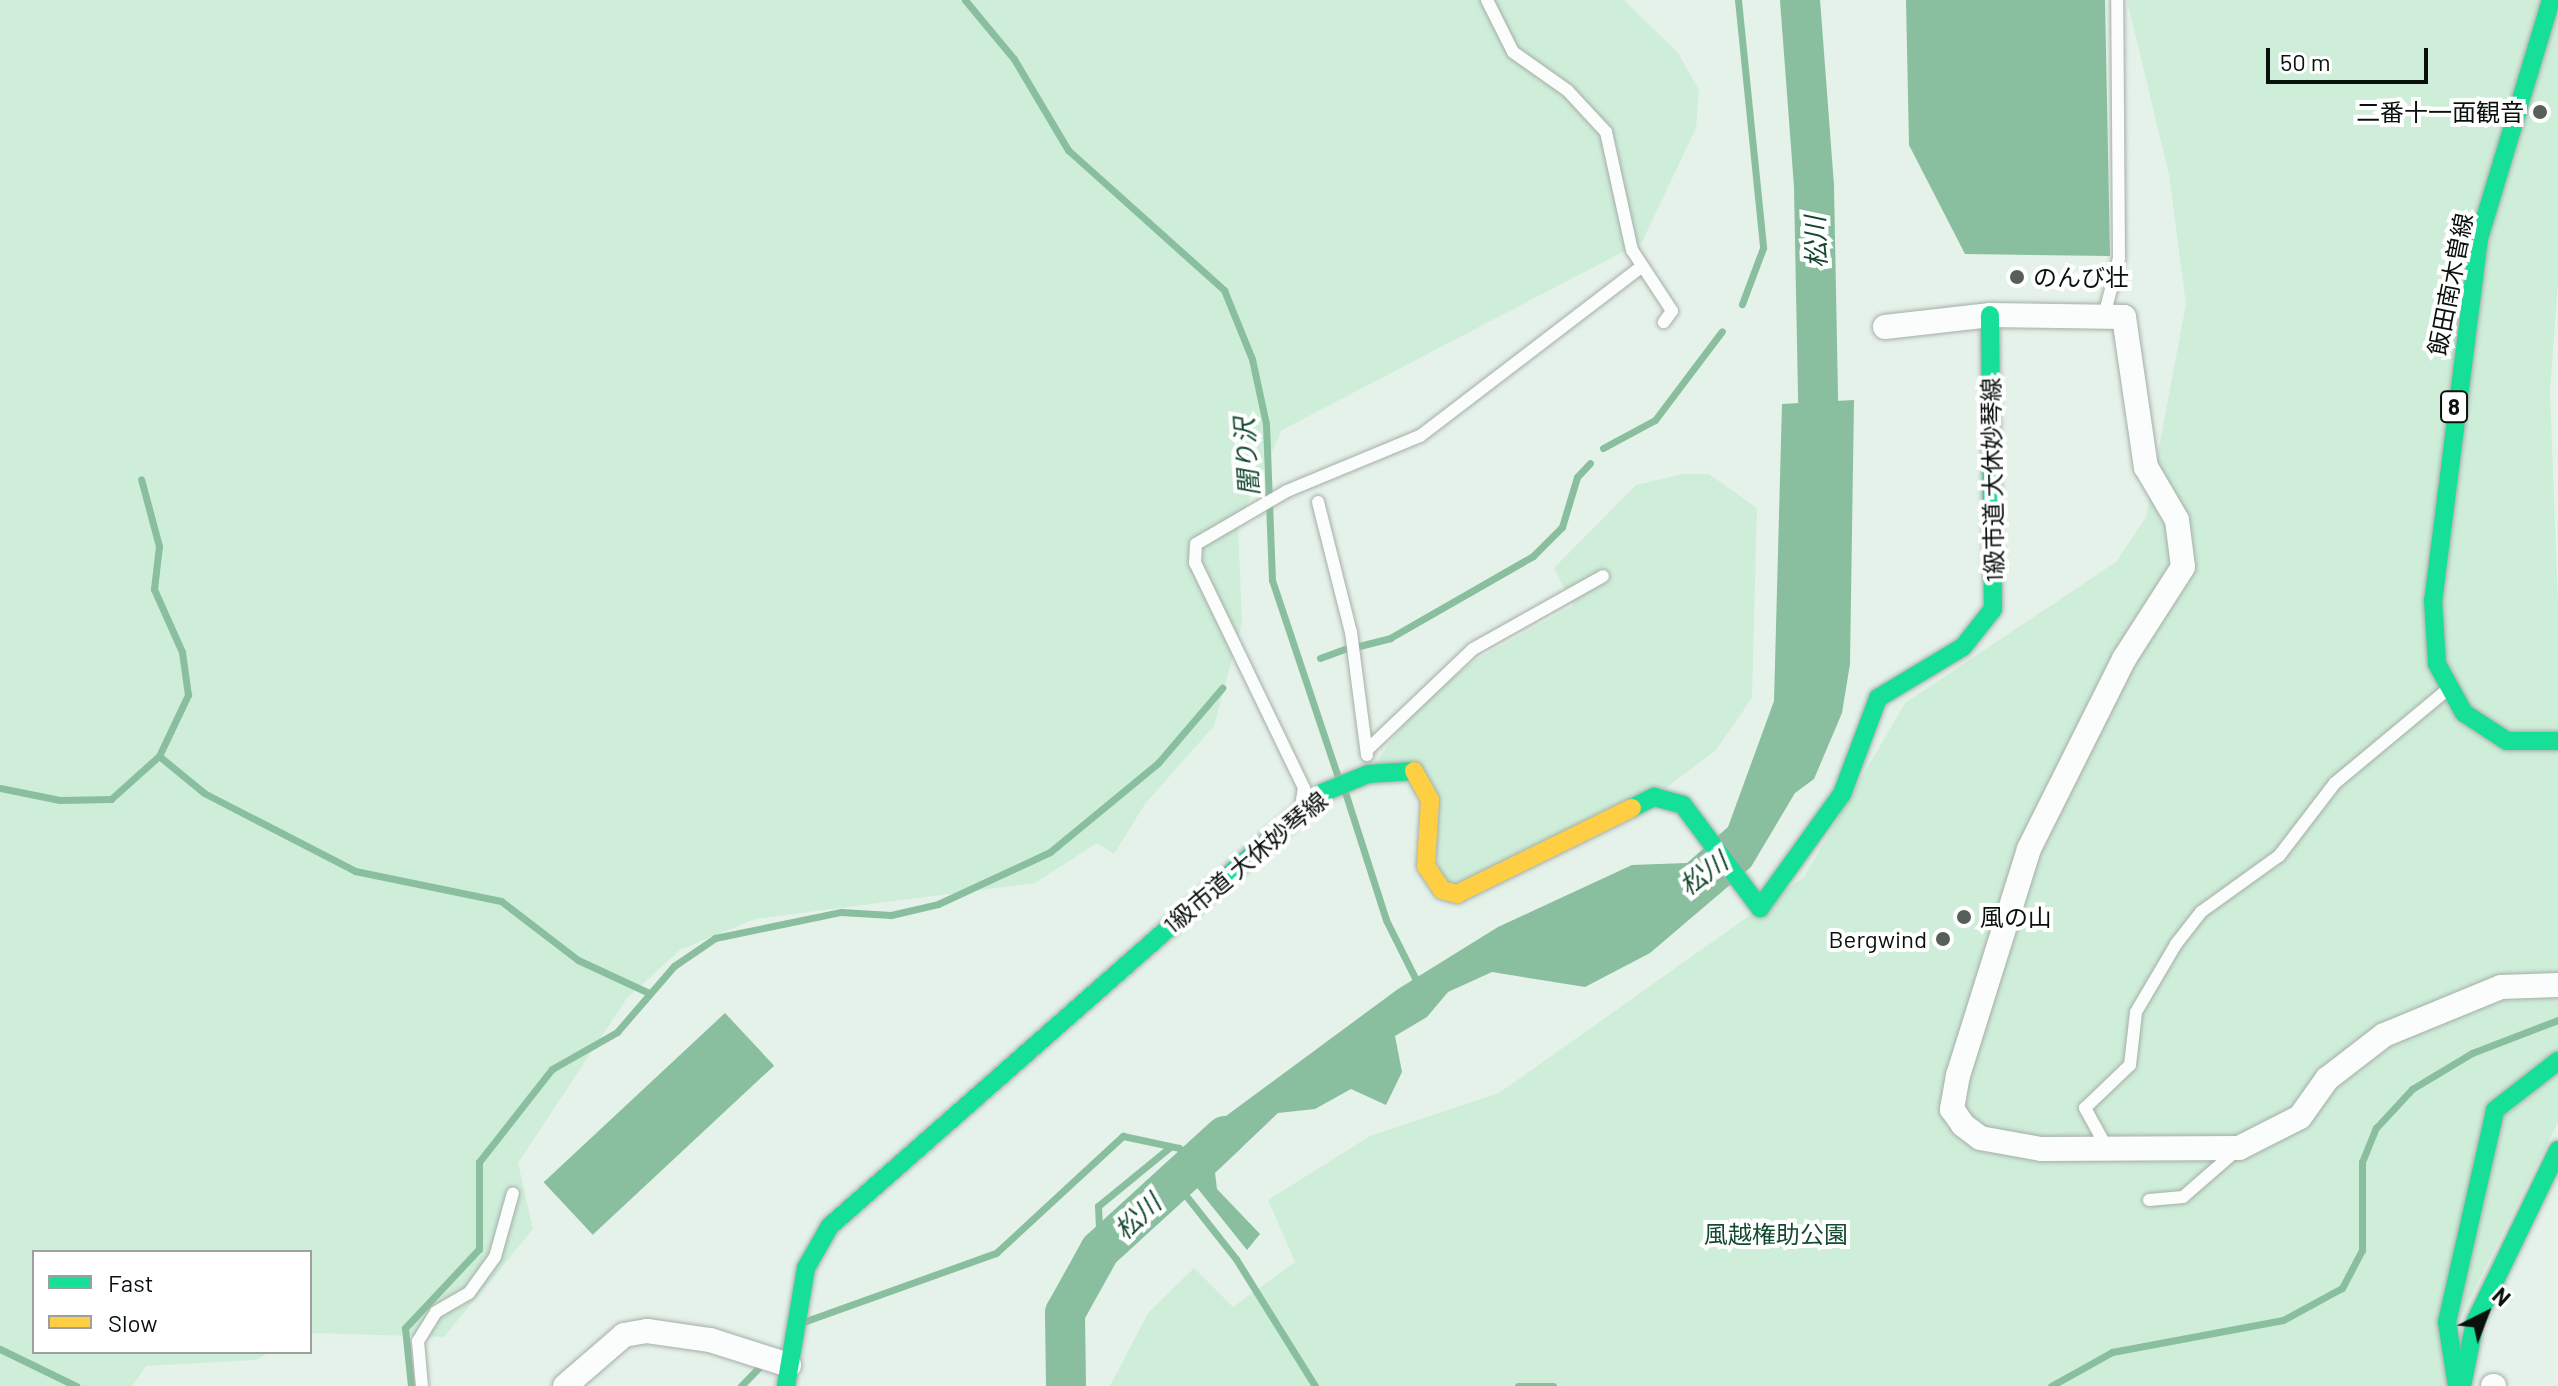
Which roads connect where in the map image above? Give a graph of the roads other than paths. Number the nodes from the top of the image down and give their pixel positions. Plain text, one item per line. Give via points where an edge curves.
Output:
1 (1487, 0) edge
2 (2117, 0) edge
3 (2551, 0) edge
4 (1640, 268) junction
5 (1990, 315) junction
6 (2104, 316) junction
7 (1664, 322) dead end
8 (1885, 327) dead end
9 (1318, 502) dead end
10 (1603, 576) dead end
11 (2446, 691) junction
12 (2558, 741) edge
13 (1367, 750) junction
14 (1359, 777) junction
15 (1300, 812) junction
16 (2558, 985) edge
17 (2558, 1061) edge
18 (2239, 1148) junction
19 (2109, 1150) junction
20 (2558, 1150) edge
21 (513, 1193) dead end
22 (2149, 1200) dead end
23 (787, 1364) edge
24 (422, 1386) edge
25 (565, 1386) edge
26 (2460, 1386) edge

1 - 4 lane via 1513,52 1568,91 1606,132
2 - 6 lane via 2122,189 2118,263
3 - 11 street, 飯田南木曽線 / 8 via 2479,238 2465,314 2433,600
4 - 7 lane via 1672,311
4 - 15 lane via 1420,436 1287,491 1205,534 1195,563 1304,788
5 - 6 street
5 - 8 street
5 - 14 street, 1級市道 大休妙琴線 via 1993,609 1963,647 1878,698 1822,826 1760,908 1683,805 1654,797 1457,894 1442,890 1426,866 1427,781 1399,768
6 - 19 street via 2124,317 2146,467 2177,520 2183,567 2124,659 2029,849 1952,1109 1980,1138
9 - 13 lane via 1351,632
10 - 13 lane via 1473,649
11 - 12 street via 2488,733 2537,746
11 - 19 lane via 2335,783 2279,856 2201,912 2176,944 2136,1012 2130,1065 2085,1108
13 - 14 lane
14 - 15 street, 1級市道 大休妙琴線 via 1322,793
15 - 23 street, 1級市道 大休妙琴線 via 840,1216 806,1268
16 - 18 street via 2501,987 2384,1035 2327,1079 2300,1117
17 - 26 street via 2495,1110 2447,1322
18 - 19 street
18 - 22 lane via 2183,1197
20 - 26 street via 2475,1322
21 - 24 lane via 495,1257 469,1293 436,1312 418,1341
23 - 25 street via 675,1335 624,1335

